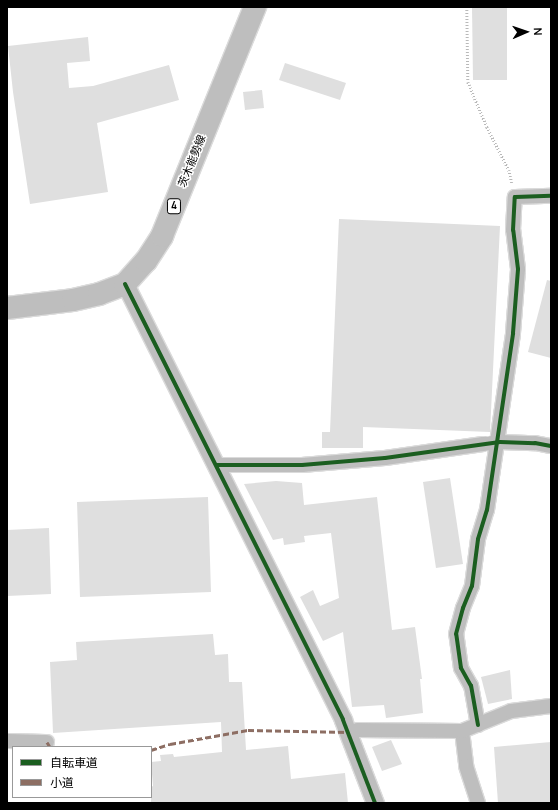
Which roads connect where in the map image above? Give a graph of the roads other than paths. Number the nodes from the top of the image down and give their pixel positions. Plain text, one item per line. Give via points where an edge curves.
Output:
1 (255, 7) edge
2 (551, 196) edge
3 (125, 284) junction
4 (7, 308) edge
5 (551, 446) edge
6 (217, 465) junction
7 (551, 706) edge
8 (478, 725) junction
9 (348, 732) junction
10 (462, 732) junction
11 (7, 741) edge
12 (47, 742) dead end
13 (375, 803) edge
14 (478, 803) edge

1 - 3 main road, 茨木能勢線 / 4 via 162,236 146,262
2 - 8 street via 515,197 513,230 518,269 513,333 487,510 478,539 472,586 462,608 456,634 461,668 470,686
3 - 4 main road, 茨木能勢線 / 4 via 74,300
3 - 6 street
5 - 6 street, bridge via 500,442 385,458 302,465
6 - 9 street
7 - 8 street via 511,710
8 - 10 street
9 - 10 street
9 - 13 street
10 - 14 street via 466,766
11 - 12 street

